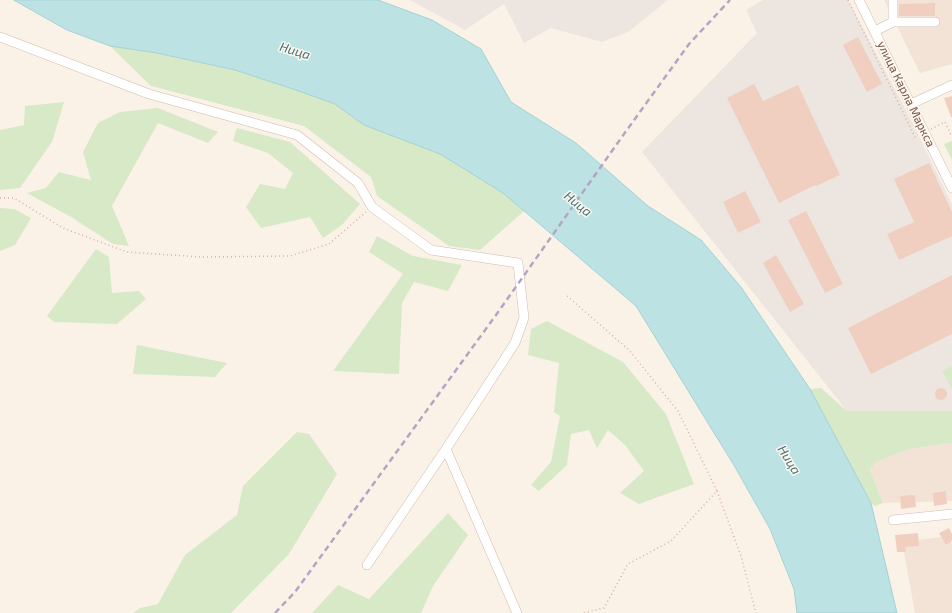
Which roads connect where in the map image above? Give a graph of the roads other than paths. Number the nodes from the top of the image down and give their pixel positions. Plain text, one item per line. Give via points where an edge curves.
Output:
1 (859, 0) edge
2 (893, 0) edge
3 (894, 22) junction
4 (935, 22) dead end
5 (874, 31) junction
6 (0, 37) edge
7 (952, 85) edge
8 (911, 104) junction
9 (952, 188) edge
10 (446, 449) junction
11 (952, 514) edge
12 (893, 520) dead end
13 (367, 565) dead end
14 (517, 613) edge

1 - 5 street, улица Карла Маркса
2 - 3 street
3 - 4 street
3 - 5 street
5 - 8 street, улица Карла Маркса
6 - 10 street via 149,94 297,135 358,184 372,207 431,250 518,263 524,318 518,337
7 - 8 street
8 - 9 street, улица Карла Маркса
10 - 13 street
10 - 14 street
11 - 12 street

